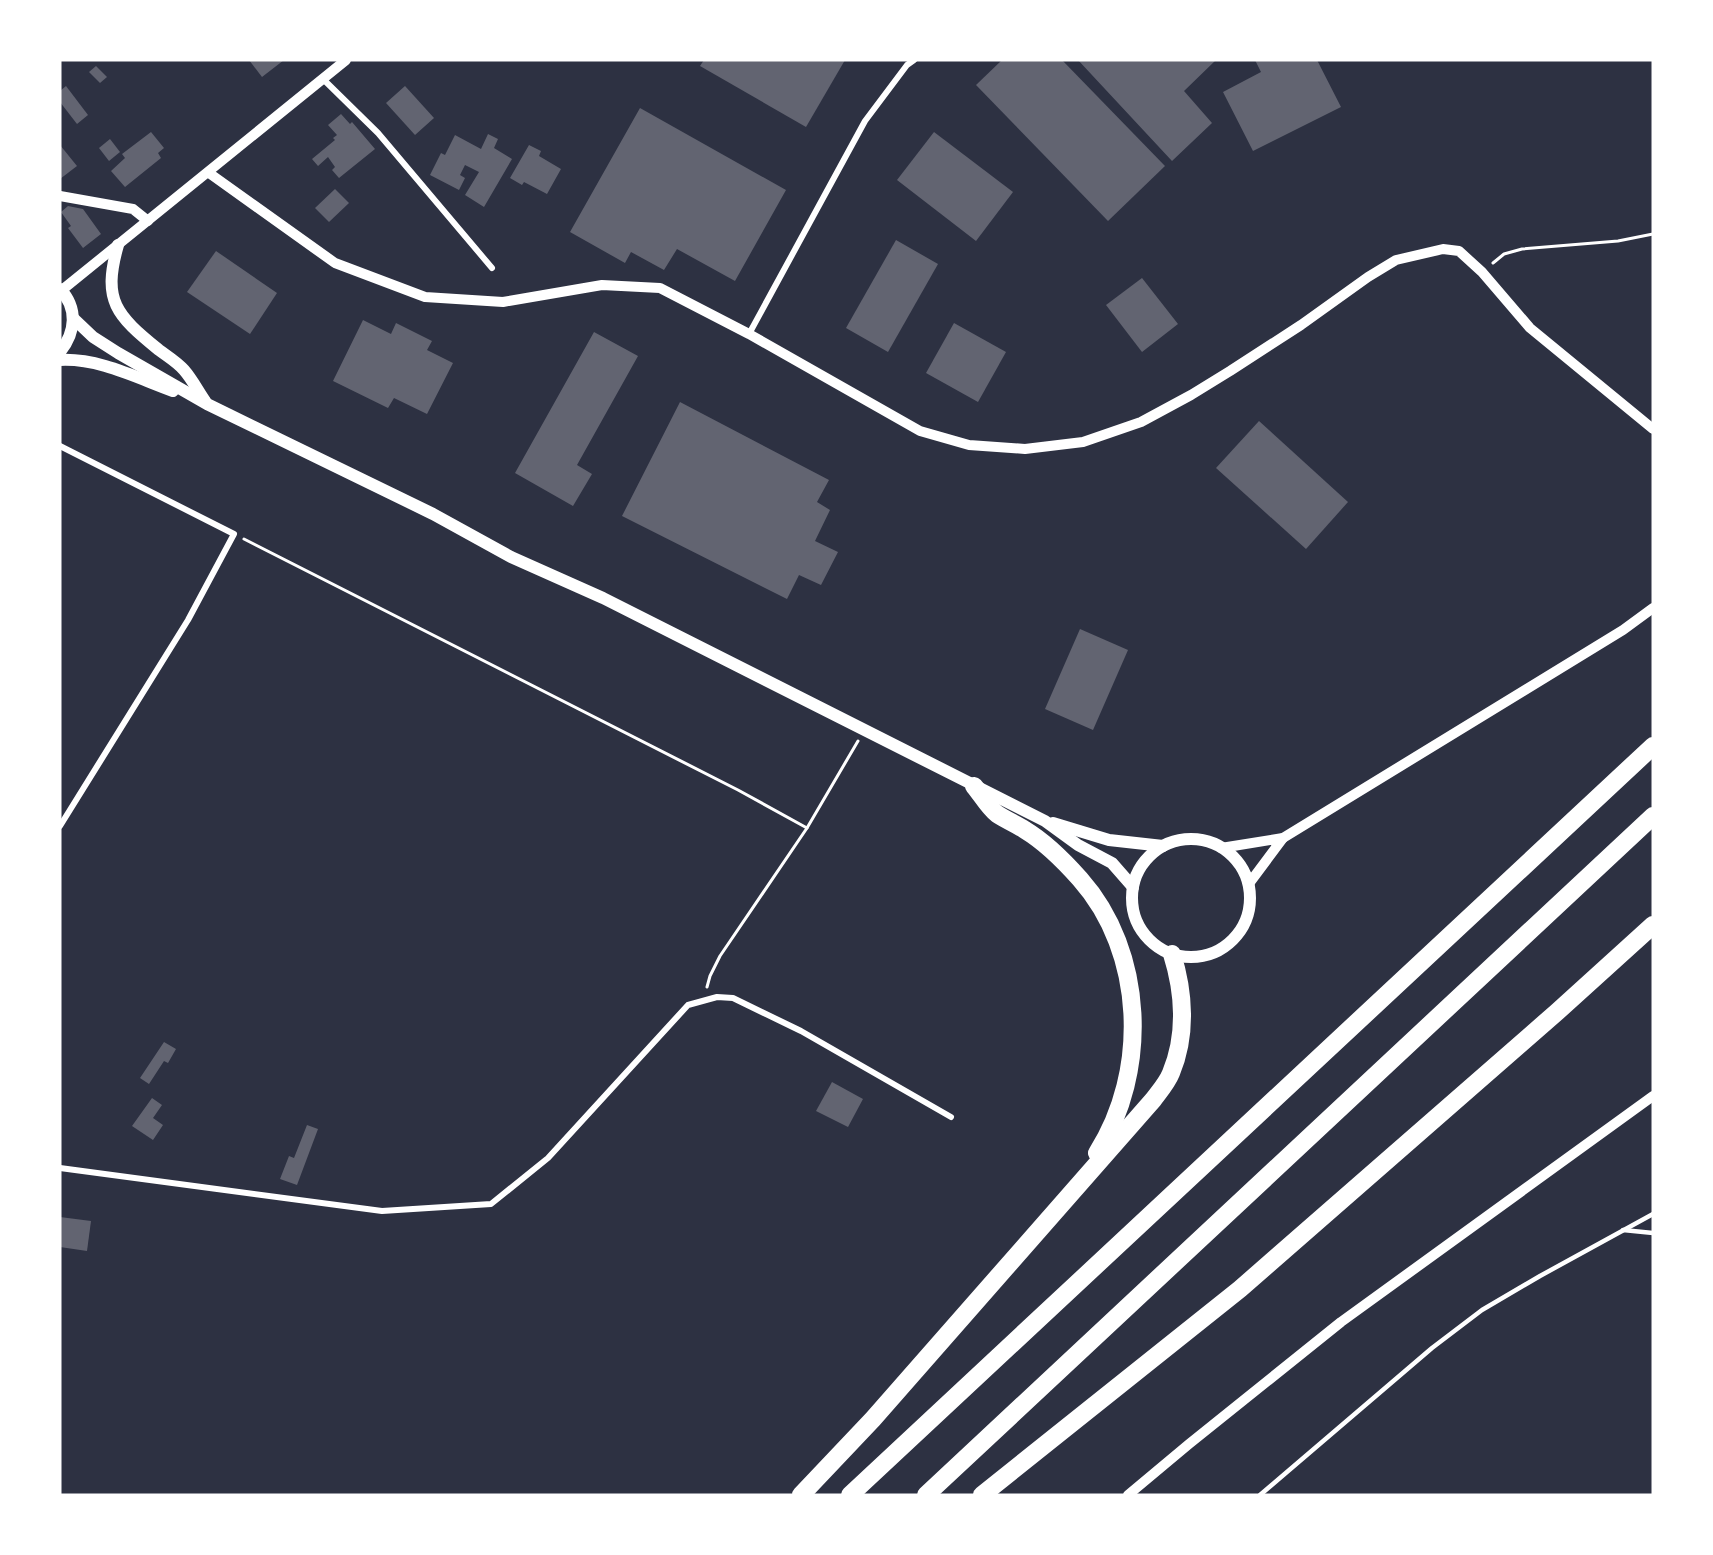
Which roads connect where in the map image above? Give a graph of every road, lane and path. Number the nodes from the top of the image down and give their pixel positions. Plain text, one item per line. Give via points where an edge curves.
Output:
1 (346, 60) edge
2 (914, 60) edge
3 (323, 78) junction
4 (209, 173) junction
5 (60, 196) edge
6 (148, 221) junction
7 (1653, 234) edge
8 (118, 245) junction
9 (492, 268) dead end
10 (1482, 272) junction
11 (61, 290) edge
12 (74, 318) junction
13 (749, 334) junction
14 (60, 352) edge
15 (60, 360) edge
16 (207, 404) junction
17 (1653, 429) edge
18 (60, 446) edge
19 (234, 534) junction
20 (1653, 608) edge
21 (864, 730) junction
22 (1653, 746) edge
23 (974, 786) junction
24 (1653, 816) edge
25 (1045, 821) junction
26 (60, 826) edge
27 (807, 828) junction
28 (1283, 838) junction
29 (1163, 846) junction
30 (1221, 848) junction
31 (1248, 885) junction
32 (1133, 887) junction
33 (1653, 925) edge
34 (1172, 954) junction
35 (705, 999) junction
36 (1653, 1096) edge
37 (951, 1117) dead end
38 (60, 1168) edge
39 (1071, 1193) junction
40 (1653, 1214) edge
41 (1622, 1230) junction
42 (1653, 1233) edge
43 (801, 1495) edge
44 (850, 1495) edge
45 (926, 1495) edge
46 (982, 1495) edge
47 (1128, 1495) edge
48 (1260, 1495) edge

1 - 3 street
2 - 13 street via 865,121
3 - 4 street
3 - 9 street via 378,133
4 - 6 street
4 - 13 street via 335,263 425,297 503,302 602,285 660,288
5 - 6 street via 133,209
6 - 8 street
7 - 10 path via 1522,249 1504,254
8 - 11 street
8 - 16 main road via 112,298 123,319 184,370
10 - 13 street via 1459,251 1443,249 1396,260 1301,326 1141,422 1083,442 1025,449 969,445 920,431
10 - 17 street via 1530,328
11 - 12 main road
12 - 14 main road via 68,343
12 - 16 main road via 93,337
15 - 16 main road via 86,361 110,368
16 - 21 main road
18 - 19 street
19 - 26 street via 188,620
19 - 27 path
20 - 28 street
21 - 23 main road
21 - 27 path
22 - 44 highway
23 - 25 main road
23 - 39 highway via 996,813 1027,831 1080,879 1102,908 1121,947 1131,990 1131,1054 1126,1083 1100,1148
24 - 45 highway
25 - 29 main road via 1109,840
25 - 32 main road via 1112,863
27 - 35 path via 720,956
28 - 30 street
28 - 31 street
29 - 30 main road via 1196,839
29 - 32 main road via 1143,863
30 - 31 main road via 1239,864
31 - 34 main road via 1245,921 1228,944 1201,956
32 - 34 main road via 1133,908 1140,928 1154,944
33 - 46 highway via 1240,1289
34 - 39 highway via 1180,979 1182,1012 1180,1043 1171,1074
35 - 37 street via 734,998 801,1031
35 - 38 street via 688,1005 548,1158 491,1204 382,1211
36 - 47 street via 1341,1322
39 - 43 highway via 873,1419
40 - 41 lane
41 - 42 lane
41 - 48 lane via 1482,1310

